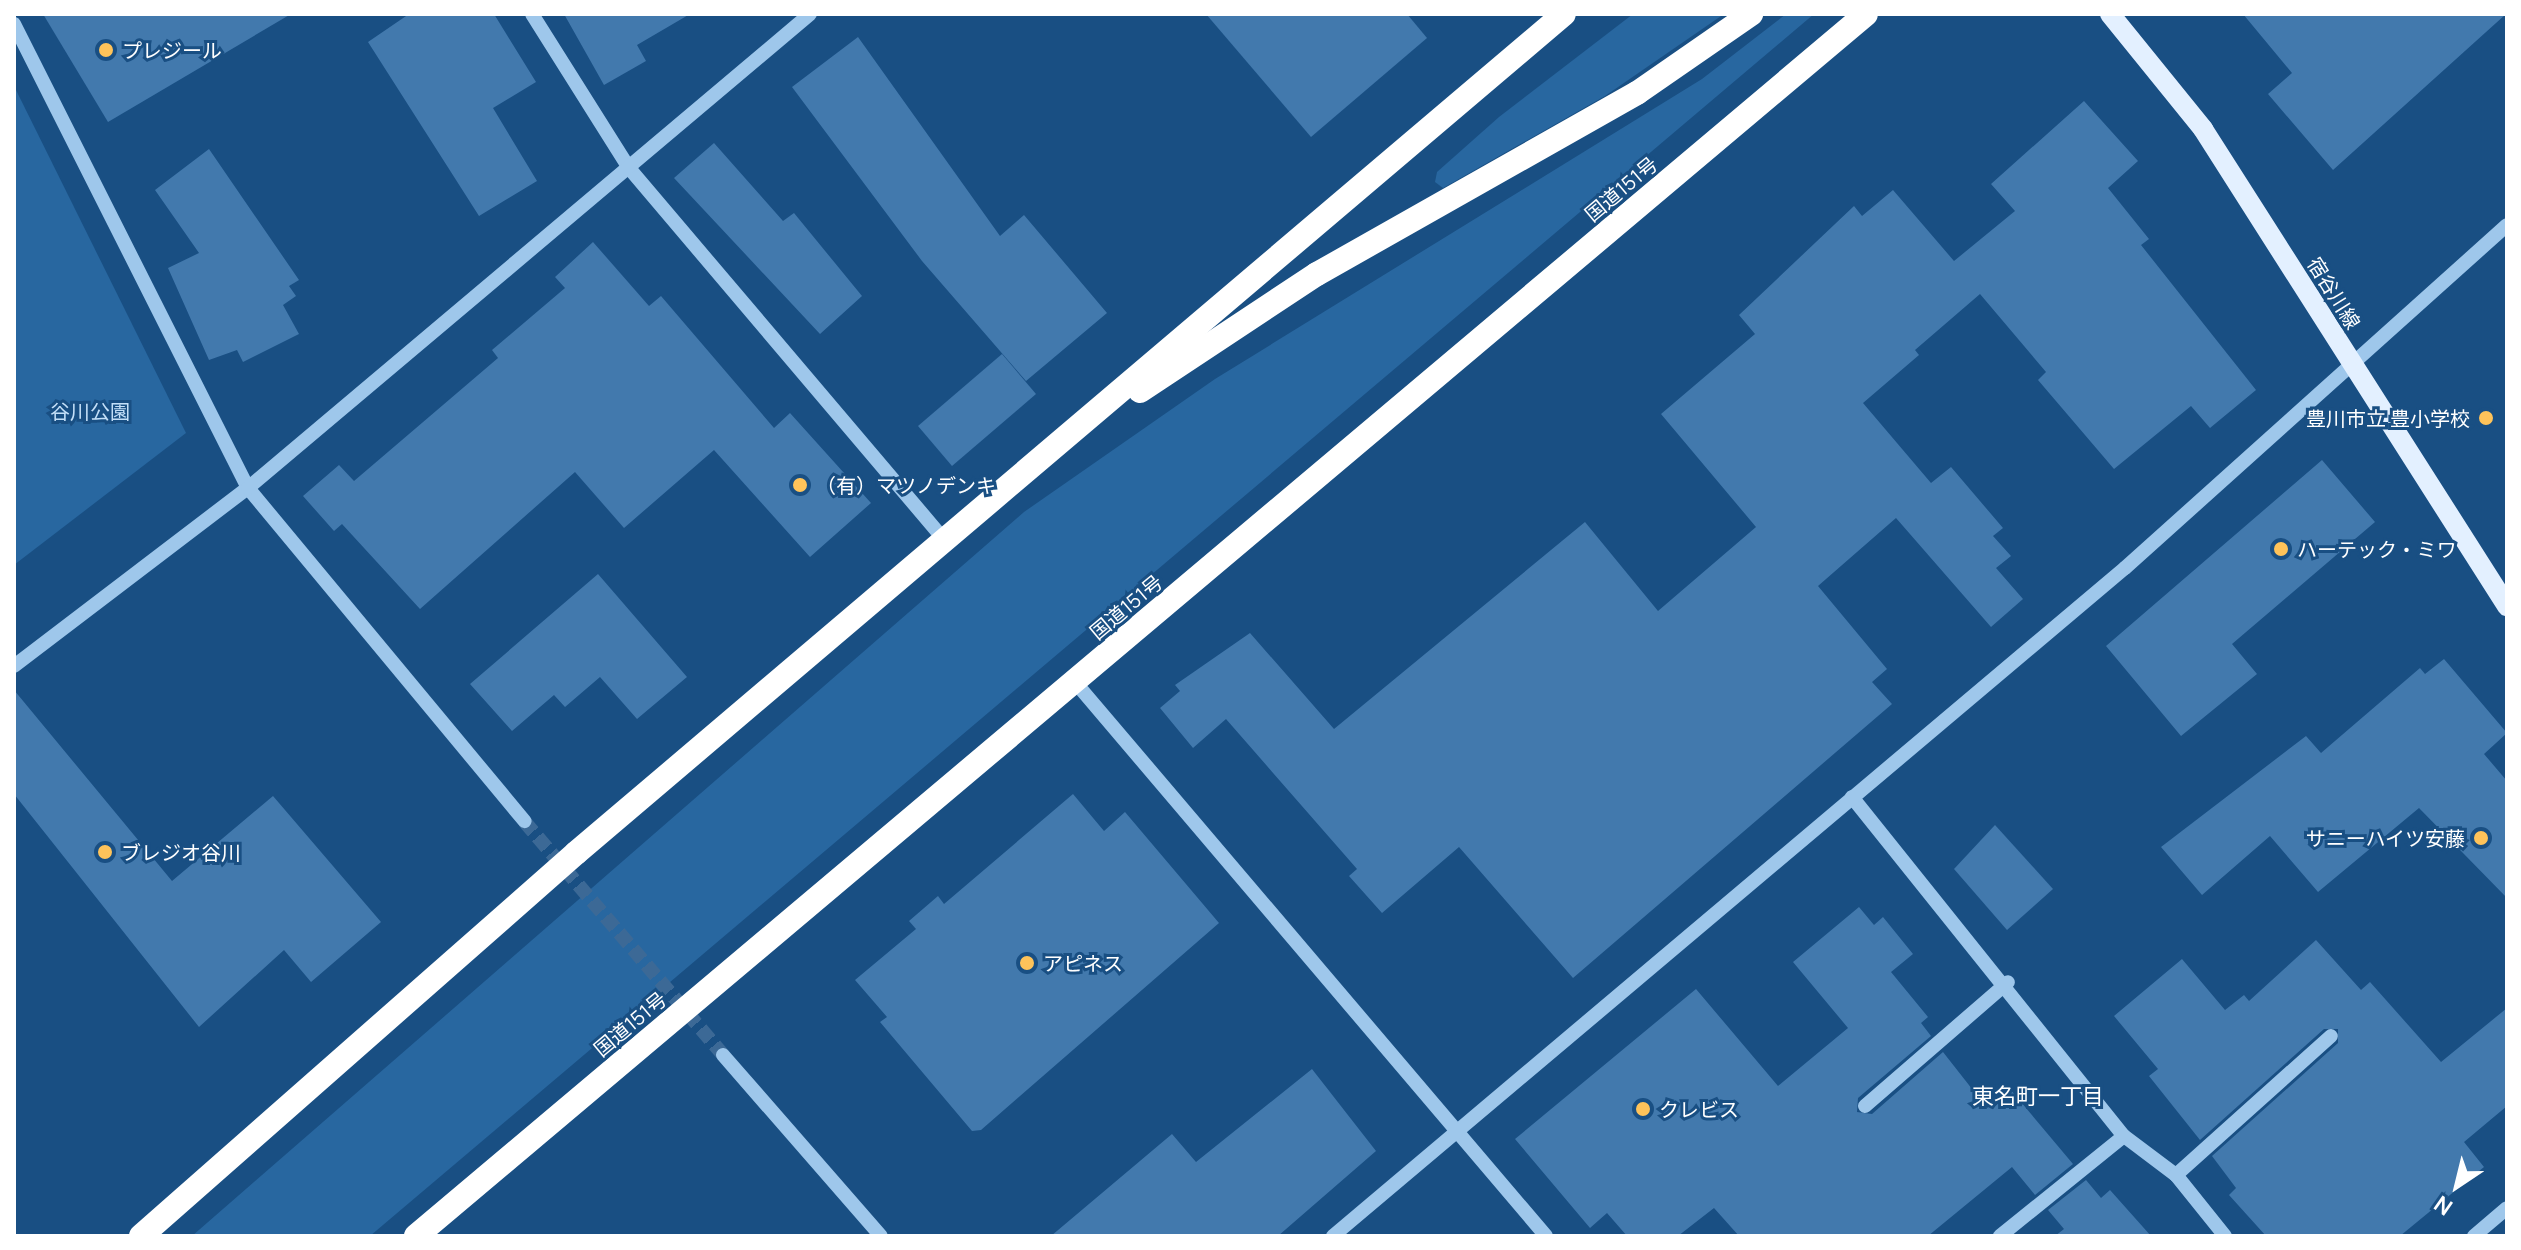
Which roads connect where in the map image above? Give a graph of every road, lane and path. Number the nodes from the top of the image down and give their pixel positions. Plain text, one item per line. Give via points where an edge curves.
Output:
1 (532, 14) edge
2 (810, 14) edge
3 (1564, 14) edge
4 (1751, 14) edge
5 (1866, 14) edge
6 (2110, 14) edge
7 (14, 24) edge
8 (629, 168) junction
9 (2507, 225) edge
10 (2350, 364) junction
11 (1048, 452) junction
12 (248, 488) junction
13 (944, 539) junction
14 (2507, 606) edge
15 (14, 666) edge
16 (1075, 682) junction
17 (1852, 797) junction
18 (524, 821) tunnel mouth
19 (2008, 982) junction
20 (2331, 1036) dead end
21 (723, 1055) tunnel mouth
22 (1865, 1106) dead end
23 (1456, 1131) junction
24 (2124, 1136) junction
25 (2176, 1175) junction
26 (2507, 1208) edge
27 (141, 1236) edge
28 (416, 1236) edge
29 (881, 1236) edge
30 (1333, 1236) edge
31 (1546, 1236) edge
32 (2000, 1236) edge
33 (2225, 1236) edge
34 (2474, 1236) edge

1 - 8 street
2 - 8 street
3 - 11 highway
4 - 11 highway via 1637,93 1317,274
5 - 16 highway, 国道151号
6 - 10 main road, 宿谷川線 via 2203,129
7 - 12 street
8 - 12 street
8 - 13 street
9 - 10 street
10 - 14 main road, 宿谷川線
10 - 17 street via 2148,548
11 - 13 highway
12 - 15 street
12 - 18 street
13 - 27 highway
16 - 23 street
16 - 28 highway, 国道151号
17 - 19 street
17 - 23 street
19 - 22 street
19 - 24 street
20 - 25 street
21 - 29 street
23 - 30 street
23 - 31 street
24 - 25 street
24 - 32 street
25 - 33 street
26 - 34 street

